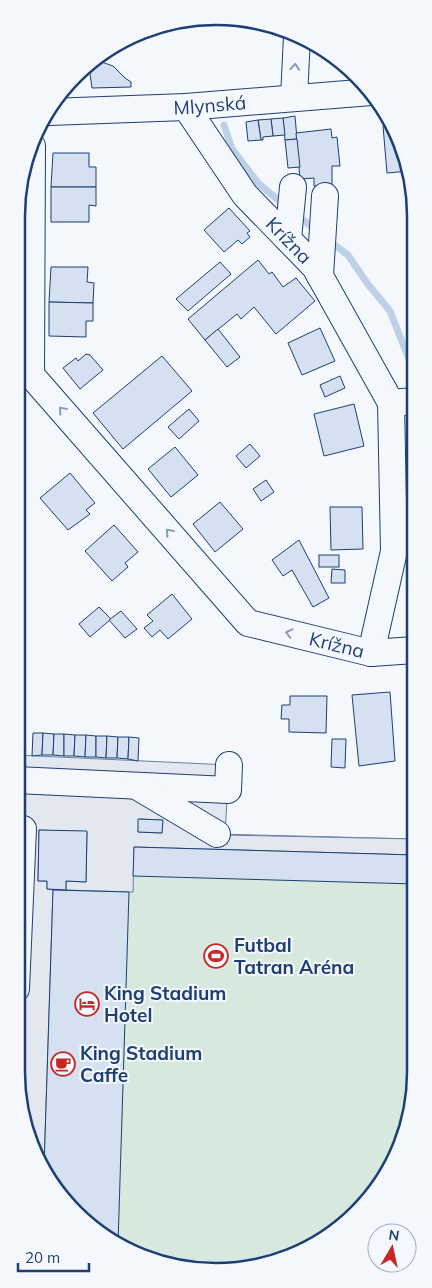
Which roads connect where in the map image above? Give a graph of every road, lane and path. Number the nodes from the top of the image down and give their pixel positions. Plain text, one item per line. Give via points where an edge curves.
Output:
1 (297, 43) edge
2 (362, 93) edge
3 (294, 98) junction
4 (186, 107) junction
5 (56, 112) edge
6 (32, 167) edge
7 (325, 196) dead end
8 (320, 276) junction
9 (403, 402) edge
10 (407, 650) edge
11 (370, 652) junction
12 (229, 765) dead end
13 (25, 780) edge
14 (136, 786) junction
15 (217, 834) dead end

3 -> 1 street
2 - 3 street, Mlynská
3 - 4 street, Mlynská
4 - 5 street, Mlynská
4 - 8 street, Krížna via 245,195 291,212
11 -> 6 street, Krížna via 248,623 31,375
7 - 8 street
8 - 9 street, Krížna
9 - 11 street, Krížna via 394,551
10 - 11 street
12 - 14 street via 228,790
13 - 14 street
14 - 15 street

